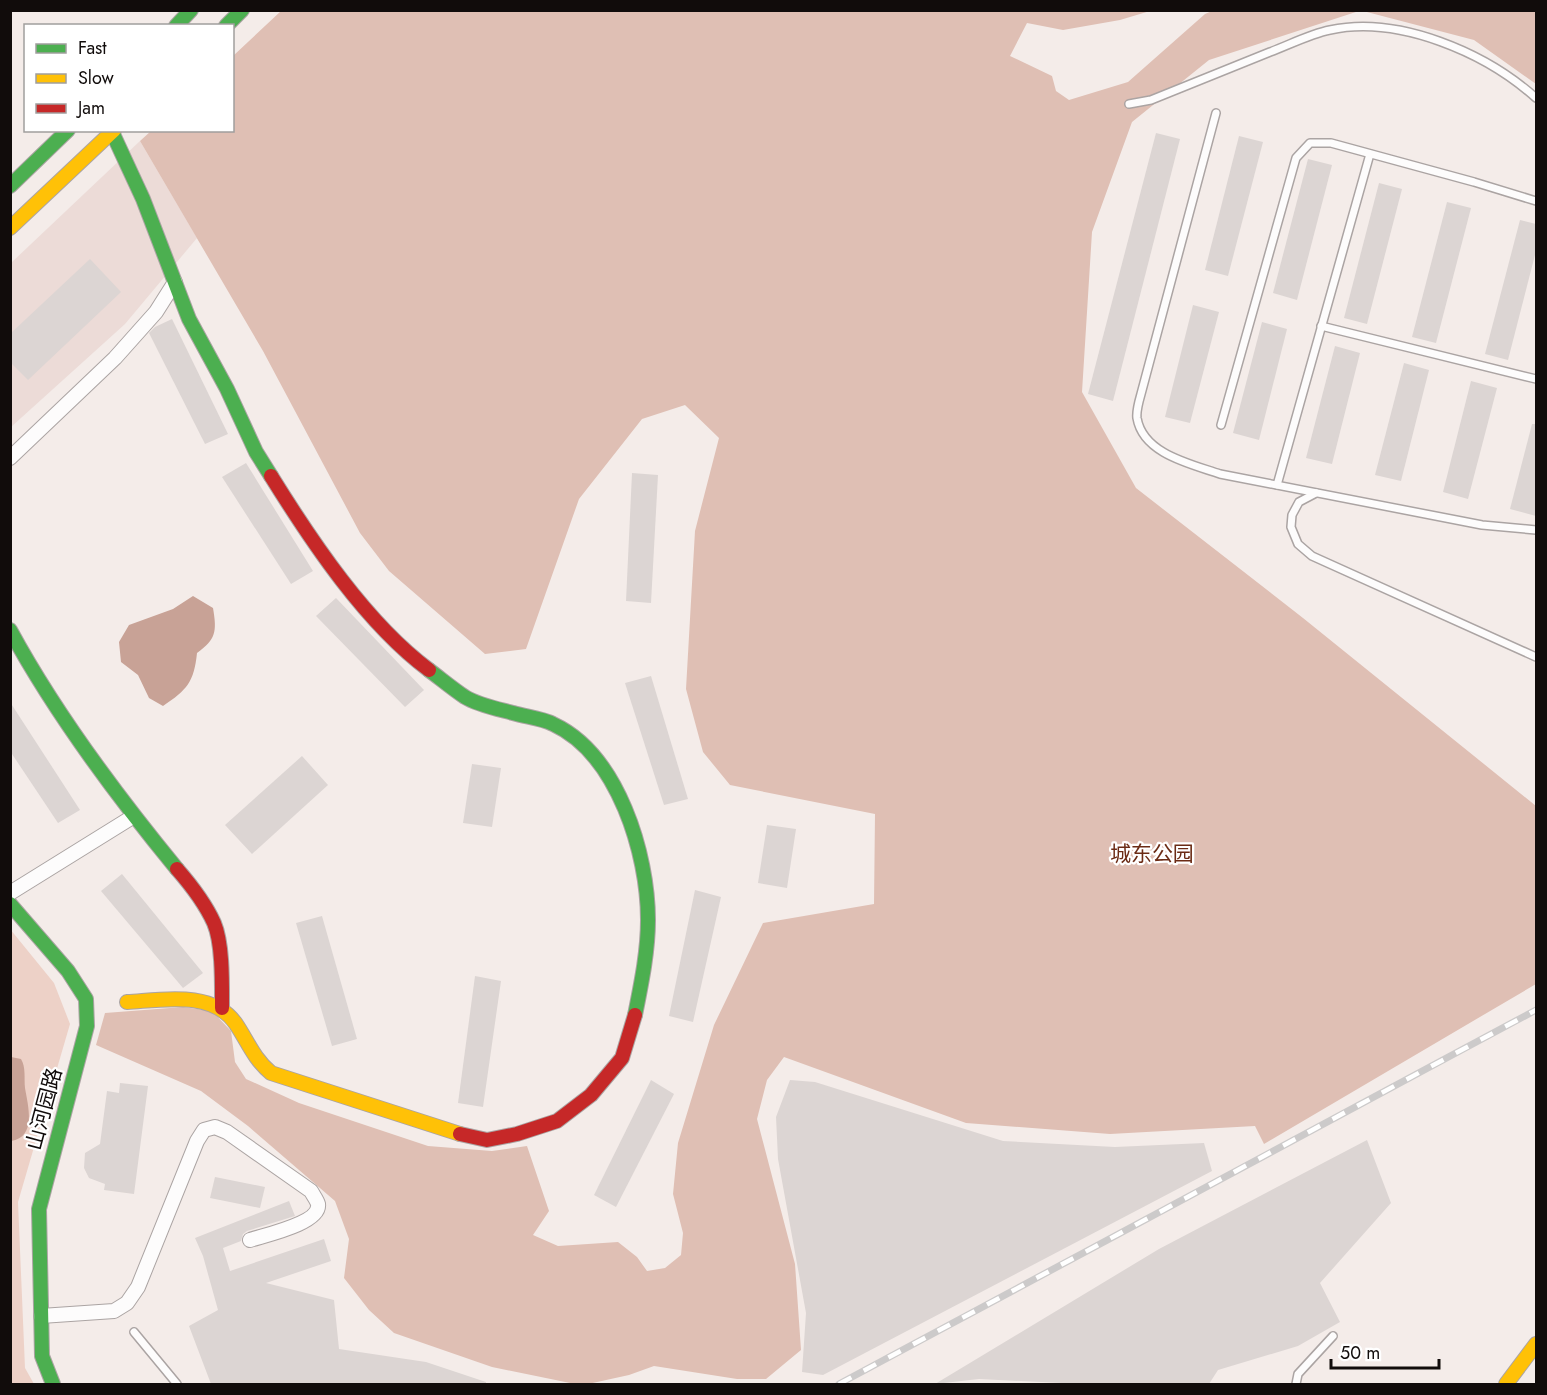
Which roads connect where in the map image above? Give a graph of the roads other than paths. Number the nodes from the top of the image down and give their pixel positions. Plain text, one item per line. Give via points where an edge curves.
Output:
1 (191, 10) edge
2 (242, 10) edge
3 (178, 24) edge
4 (228, 24) edge
5 (1536, 98) edge
6 (1129, 104) dead end
7 (1216, 113) dead end
8 (66, 132) edge
9 (112, 132) edge
10 (113, 132) edge
11 (1370, 154) junction
12 (10, 186) edge
13 (1536, 201) edge
14 (10, 228) edge
15 (175, 282) junction
16 (1321, 326) junction
17 (1536, 379) edge
18 (1221, 425) dead end
19 (10, 458) edge
20 (1277, 485) junction
21 (1316, 493) junction
22 (1536, 530) edge
23 (10, 630) edge
24 (1536, 657) edge
25 (134, 816) junction
26 (10, 893) edge
27 (10, 904) edge
28 (127, 1002) dead end
29 (222, 1008) junction
30 (250, 1240) dead end
31 (41, 1316) junction
32 (134, 1332) dead end
33 (1333, 1336) dead end
34 (1536, 1344) edge
35 (53, 1384) edge
36 (177, 1384) edge
37 (1296, 1384) edge
38 (1506, 1384) edge

1 - 3 street
2 - 4 street
5 - 6 lane via 1475,57 1440,40 1363,26 1329,30 1151,100
7 - 20 lane via 1137,416 1147,439 1182,461 1220,474
8 - 12 street
9 - 14 street
10 - 15 street
11 - 13 lane
11 - 16 lane
11 - 18 lane via 1331,143 1310,143 1296,158
15 - 19 street via 156,312 115,358
15 - 29 street via 189,319 256,452 352,593 406,653 467,698 552,723 576,738 606,770 637,842 645,879 642,979 622,1058 591,1095 557,1121 517,1134 487,1140 452,1132 271,1073 257,1060
16 - 17 lane
16 - 20 lane
20 - 21 lane
21 - 22 lane via 1482,525
21 - 24 lane via 1299,502 1291,527 1298,544 1312,556
23 - 25 street via 27,661
25 - 26 street
25 - 29 street via 194,889 215,925 222,969
27 - 31 street, 山河园路 via 68,971 86,999 87,1026 39,1209
28 - 29 street via 181,1001
30 - 31 street via 308,1221 317,1212 318,1203 311,1191 227,1132 215,1127 204,1130 138,1287 127,1303 114,1311
31 - 35 street, 山河园路 via 42,1356
32 - 36 lane
33 - 37 lane via 1298,1374
34 - 38 street

